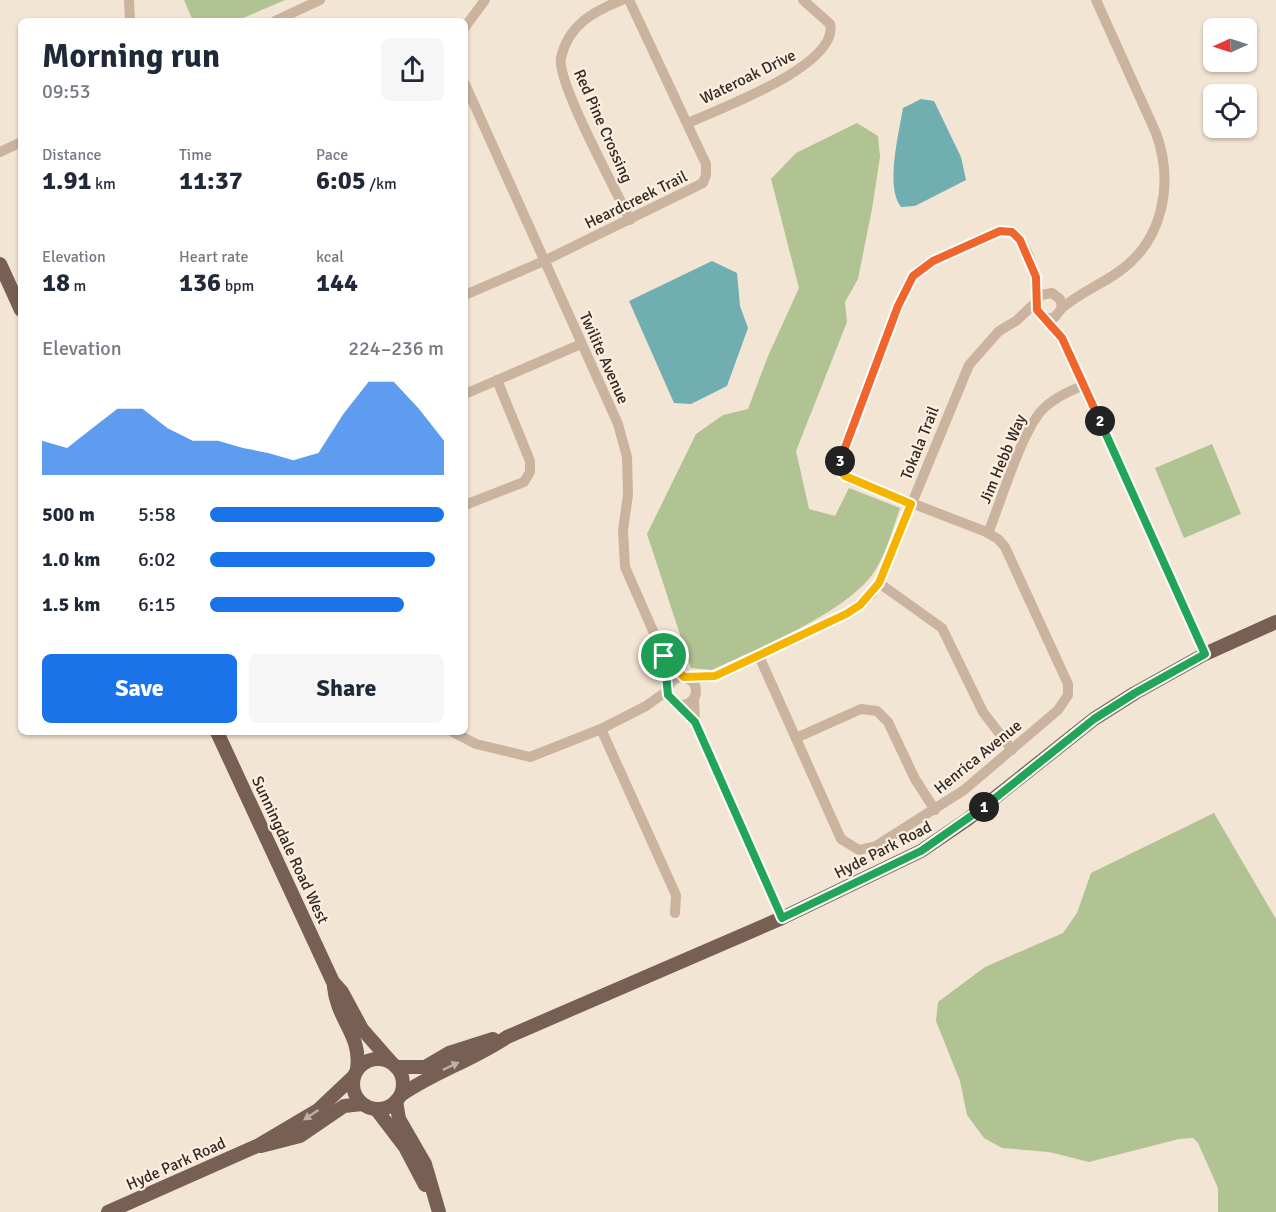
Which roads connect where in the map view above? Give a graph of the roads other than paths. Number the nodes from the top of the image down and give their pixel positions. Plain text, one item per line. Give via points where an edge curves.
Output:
1 (129, 0) edge
2 (320, 0) edge
3 (484, 0) edge
4 (622, 0) edge
5 (629, 0) edge
6 (802, 0) edge
7 (1096, 0) edge
8 (130, 18) edge
9 (281, 18) edge
10 (468, 23) edge
11 (468, 91) edge
12 (688, 123) junction
13 (18, 143) edge
14 (0, 152) edge
15 (630, 220) junction
16 (544, 261) junction
17 (0, 264) edge
18 (1036, 277) junction
19 (1085, 290) junction
20 (1055, 294) junction
21 (468, 295) edge
22 (1037, 300) junction
23 (18, 303) edge
24 (1061, 310) junction
25 (1044, 318) junction
26 (1016, 321) junction
27 (1062, 338) junction
28 (581, 344) junction
29 (497, 380) junction
30 (1084, 385) junction
31 (468, 393) edge
32 (468, 504) edge
33 (911, 504) junction
34 (988, 533) junction
35 (879, 583) junction
36 (1276, 622) edge
37 (1205, 654) junction
38 (664, 656) junction
39 (759, 656) junction
40 (715, 676) junction
41 (686, 678) junction
42 (668, 688) junction
43 (695, 697) junction
44 (675, 704) junction
45 (646, 706) junction
46 (695, 722) junction
47 (601, 729) junction
48 (218, 735) edge
49 (459, 735) edge
50 (796, 738) junction
51 (1012, 750) junction
52 (935, 810) junction
53 (675, 913) dead end
54 (782, 918) junction
55 (333, 982) junction
56 (507, 1037) junction
57 (393, 1065) junction
58 (356, 1073) junction
59 (398, 1098) junction
60 (362, 1104) junction
61 (375, 1109) junction
62 (257, 1146) junction
63 (433, 1197) junction
64 (108, 1212) edge
65 (439, 1212) edge

1 - 8 street
2 - 9 street
3 - 10 street
4 - 15 street, Red Pine Crossing via 584,18 565,48 560,66
5 - 12 street, Heardcreek Trail
6 - 12 street, Wateroak Drive via 830,24 831,36 826,46 796,72
7 - 19 street via 1156,133 1164,154 1166,178 1164,199 1148,240 1117,273
11 - 16 street, Twilite Avenue
12 - 15 street, Heardcreek Trail via 706,164 703,183
13 - 14 street
15 - 16 street, Heardcreek Trail
16 - 21 street, Heardcreek Trail
16 - 28 street, Twilite Avenue
17 - 23 main road
18 - 20 street
18 - 22 street
18 - 33 street, Henrica Avenue via 1020,240 1012,232 1000,231 933,261 907,285 840,463 845,476
19 - 20 street
19 - 24 street
20 - 22 street via 1044,293
20 - 24 street
22 - 25 street via 1037,310
22 - 26 street, Tokala Trail
24 - 25 street via 1054,318
24 - 27 street
25 - 26 street, Tokala Trail
25 - 27 street
26 - 33 street, Tokala Trail via 999,331 969,365
27 - 30 street
28 - 29 street
28 - 38 street, Twilite Avenue via 618,424 627,457 625,567
29 - 31 street
29 - 32 street via 530,461 530,472 524,483
30 - 34 street, Jim Hebb Way via 1057,397 1039,414
30 - 37 street
33 - 34 street, Henrica Avenue
33 - 35 street, Tokala Trail
34 - 51 street, Henrica Avenue via 1005,547 1068,684 1068,695 1058,710
35 - 39 street, Tokala Trail via 871,595 846,614
35 - 51 street via 942,628 983,712
36 - 37 main road, Hyde Park Road
37 - 54 main road, Hyde Park Road via 1094,719 940,840 884,871
38 - 41 street, Twilite Avenue
38 - 42 street, Twilite Avenue
39 - 40 street, Tokala Trail
39 - 50 street, Henrica Avenue
40 - 41 street, Tokala Trail
40 - 43 street, Tokala Trail
41 - 42 street via 675,679
41 - 43 street via 694,685
42 - 44 street
42 - 45 street
43 - 44 street via 687,705
43 - 46 street
44 - 45 street
44 - 46 street
45 - 47 street
46 - 54 street
47 - 49 street via 530,757 476,744
47 - 53 street via 676,895
48 - 55 main road, Sunningdale Road West
50 - 52 street via 861,709 877,711 888,722 915,779
50 - 52 street, Henrica Avenue via 836,830 853,848 876,846
51 - 52 street, Henrica Avenue
54 - 56 main road, Hyde Park Road
55 - 57 main road, Sunningdale Road West via 362,1029
55 - 58 main road, Sunningdale Road West via 339,1010 358,1046
56 - 57 main road, Hyde Park Road via 449,1053 425,1067
59 -> 56 main road, Hyde Park Road via 422,1081
57 - 58 main road via 384,1059 369,1060
57 - 59 main road via 403,1080
58 - 60 main road via 353,1091
58 -> 62 main road, Hyde Park Road via 318,1110
59 - 61 main road via 383,1109
59 - 63 main road via 399,1119 425,1164
60 - 61 main road
60 - 62 main road, Hyde Park Road via 344,1106 300,1136
61 - 63 main road via 405,1147
62 - 64 main road, Hyde Park Road
63 - 65 main road

